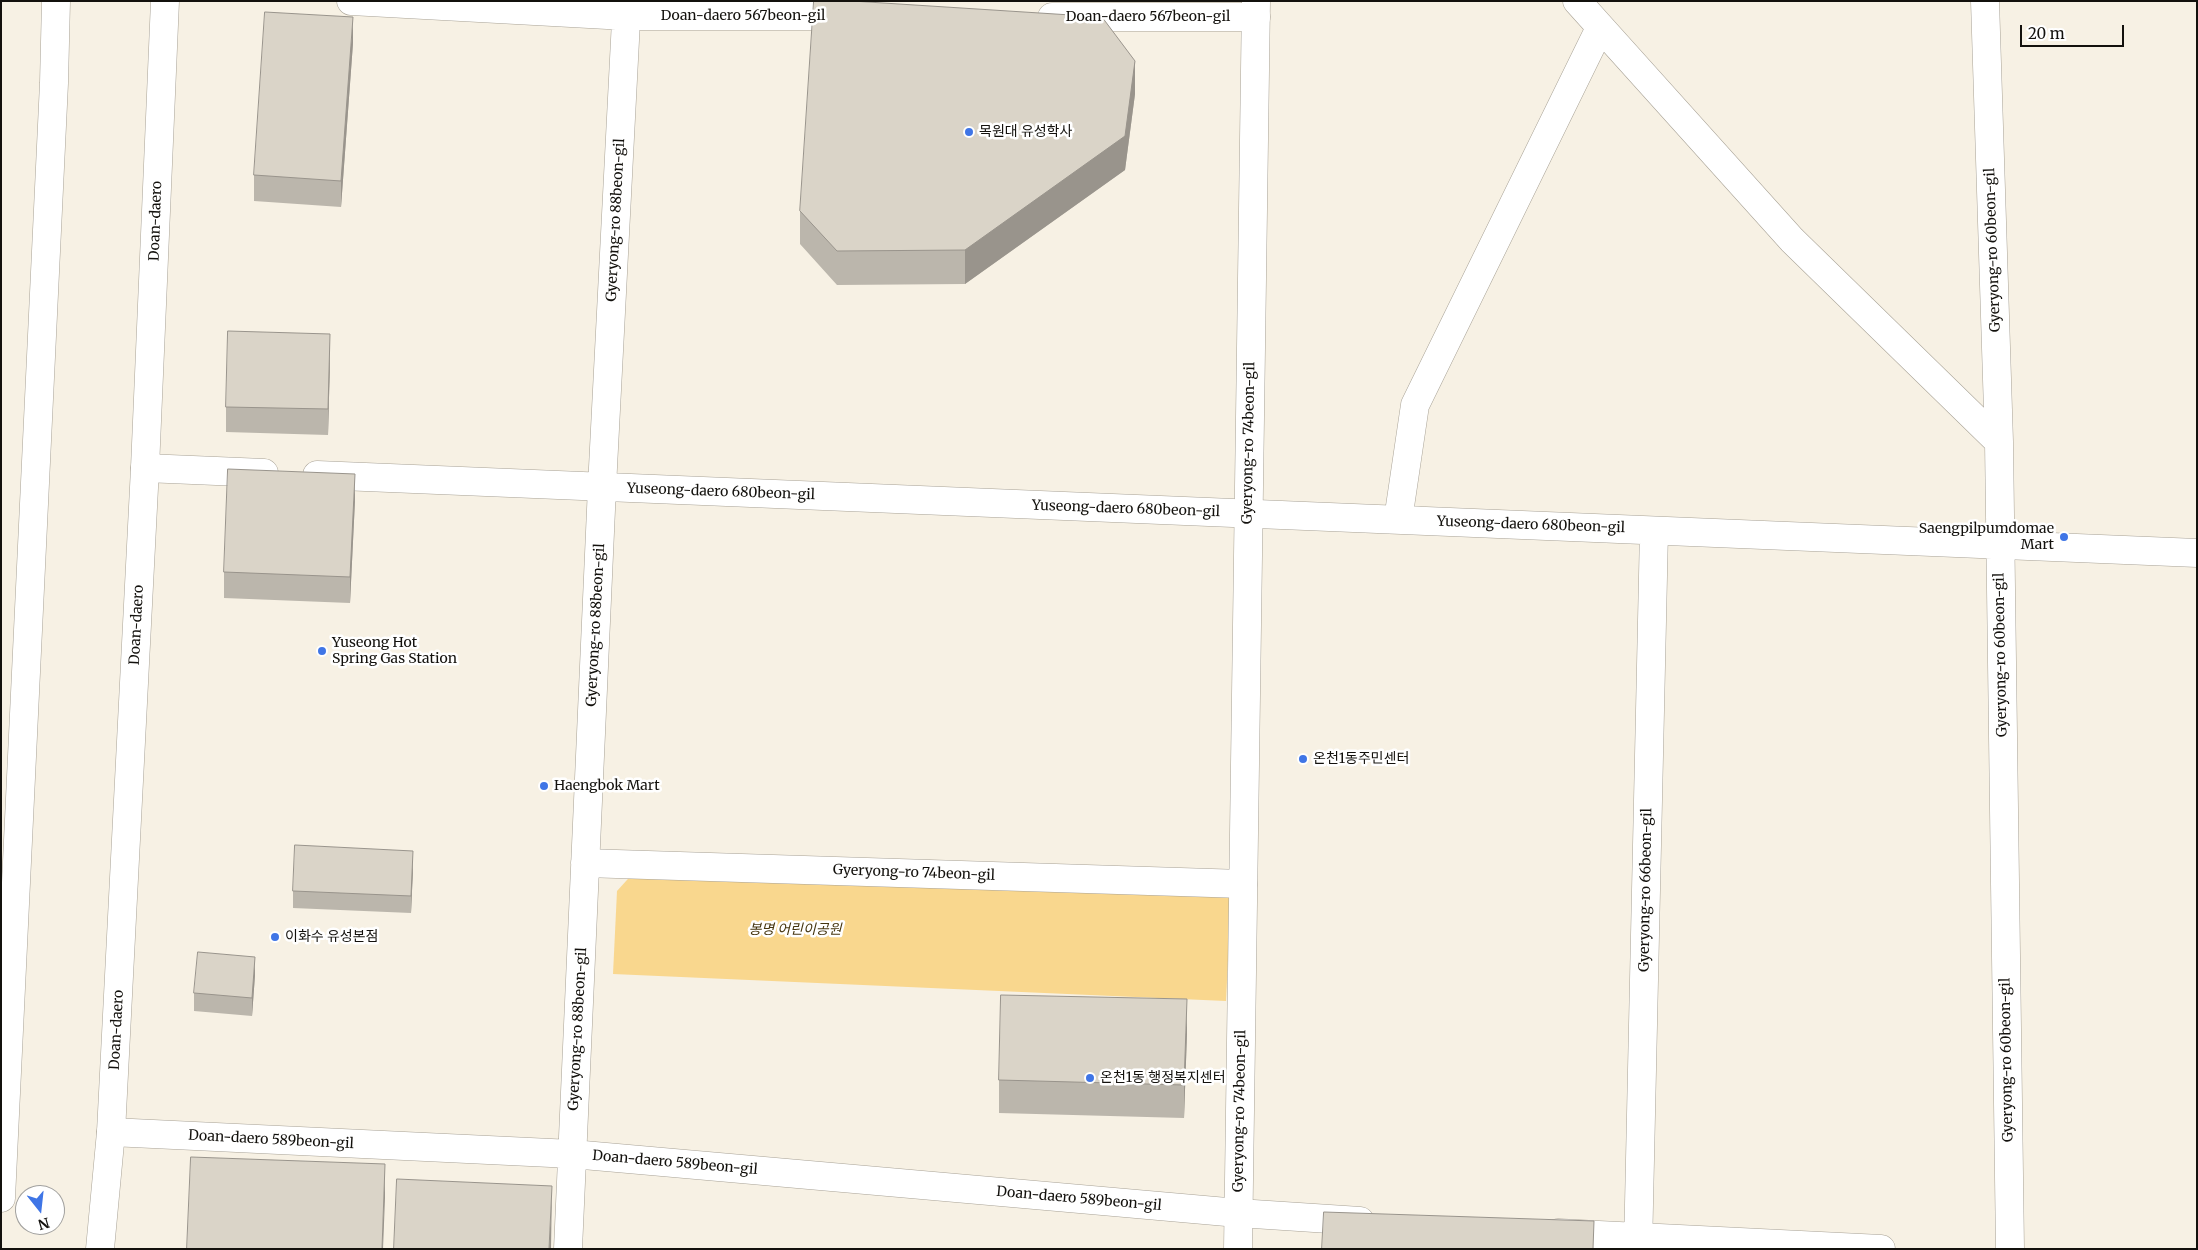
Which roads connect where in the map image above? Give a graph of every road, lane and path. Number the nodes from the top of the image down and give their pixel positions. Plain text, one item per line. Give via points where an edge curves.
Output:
1 (56, 1) edge
2 (165, 1) edge
3 (351, 1) edge
4 (1577, 1) edge
5 (1985, 1) edge
6 (627, 9) edge
7 (1256, 9) edge
8 (876, 16) edge
9 (1026, 16) edge
10 (1600, 28) junction
11 (1998, 442) junction
12 (145, 468) junction
13 (602, 487) junction
14 (1248, 514) junction
15 (1398, 520) junction
16 (1654, 530) junction
17 (2000, 545) junction
18 (2197, 553) edge
19 (585, 863) junction
20 (1243, 884) junction
21 (6, 998) edge
22 (111, 1132) junction
23 (572, 1154) junction
24 (1, 1198) edge
25 (1238, 1213) junction
26 (1385, 1222) edge
27 (1531, 1231) edge
28 (1638, 1243) edge
29 (100, 1249) edge
30 (568, 1249) edge
31 (1238, 1249) edge
32 (1881, 1249) edge
33 (2010, 1249) edge

1 - 21 street
2 - 12 street, Doan-daero
3 - 6 street, Doan-daero 567beon-gil
4 - 10 street
5 - 11 street, Gyeryong-ro 60beon-gil
6 - 8 street, Doan-daero 567beon-gil
6 - 13 street, Gyeryong-ro 88beon-gil
7 - 9 street, Doan-daero 567beon-gil
7 - 14 street, Gyeryong-ro 74beon-gil
10 - 11 street via 1792,240
10 - 15 street via 1415,405
11 - 17 street, Gyeryong-ro 60beon-gil
12 - 13 street, Yuseong-daero 680beon-gil
12 - 22 street, Doan-daero
13 - 14 street, Yuseong-daero 680beon-gil
13 - 19 street, Gyeryong-ro 88beon-gil
14 - 15 street, Yuseong-daero 680beon-gil
14 - 20 street, Gyeryong-ro 74beon-gil
15 - 16 street, Yuseong-daero 680beon-gil
16 - 17 street, Yuseong-daero 680beon-gil
16 - 28 street, Gyeryong-ro 66beon-gil
17 - 18 street, Yuseong-daero 680beon-gil
17 - 33 street, Gyeryong-ro 60beon-gil
19 - 20 street, Gyeryong-ro 74beon-gil
19 - 23 street, Gyeryong-ro 88beon-gil
20 - 25 street, Gyeryong-ro 74beon-gil
21 - 24 street
22 - 23 street, Doan-daero 589beon-gil
22 - 29 street, Doan-daero
23 - 25 street, Doan-daero 589beon-gil
23 - 30 street, Gyeryong-ro 88beon-gil
25 - 26 street, Doan-daero 589beon-gil
25 - 31 street, Gyeryong-ro 74beon-gil
27 - 28 street
28 - 32 street

